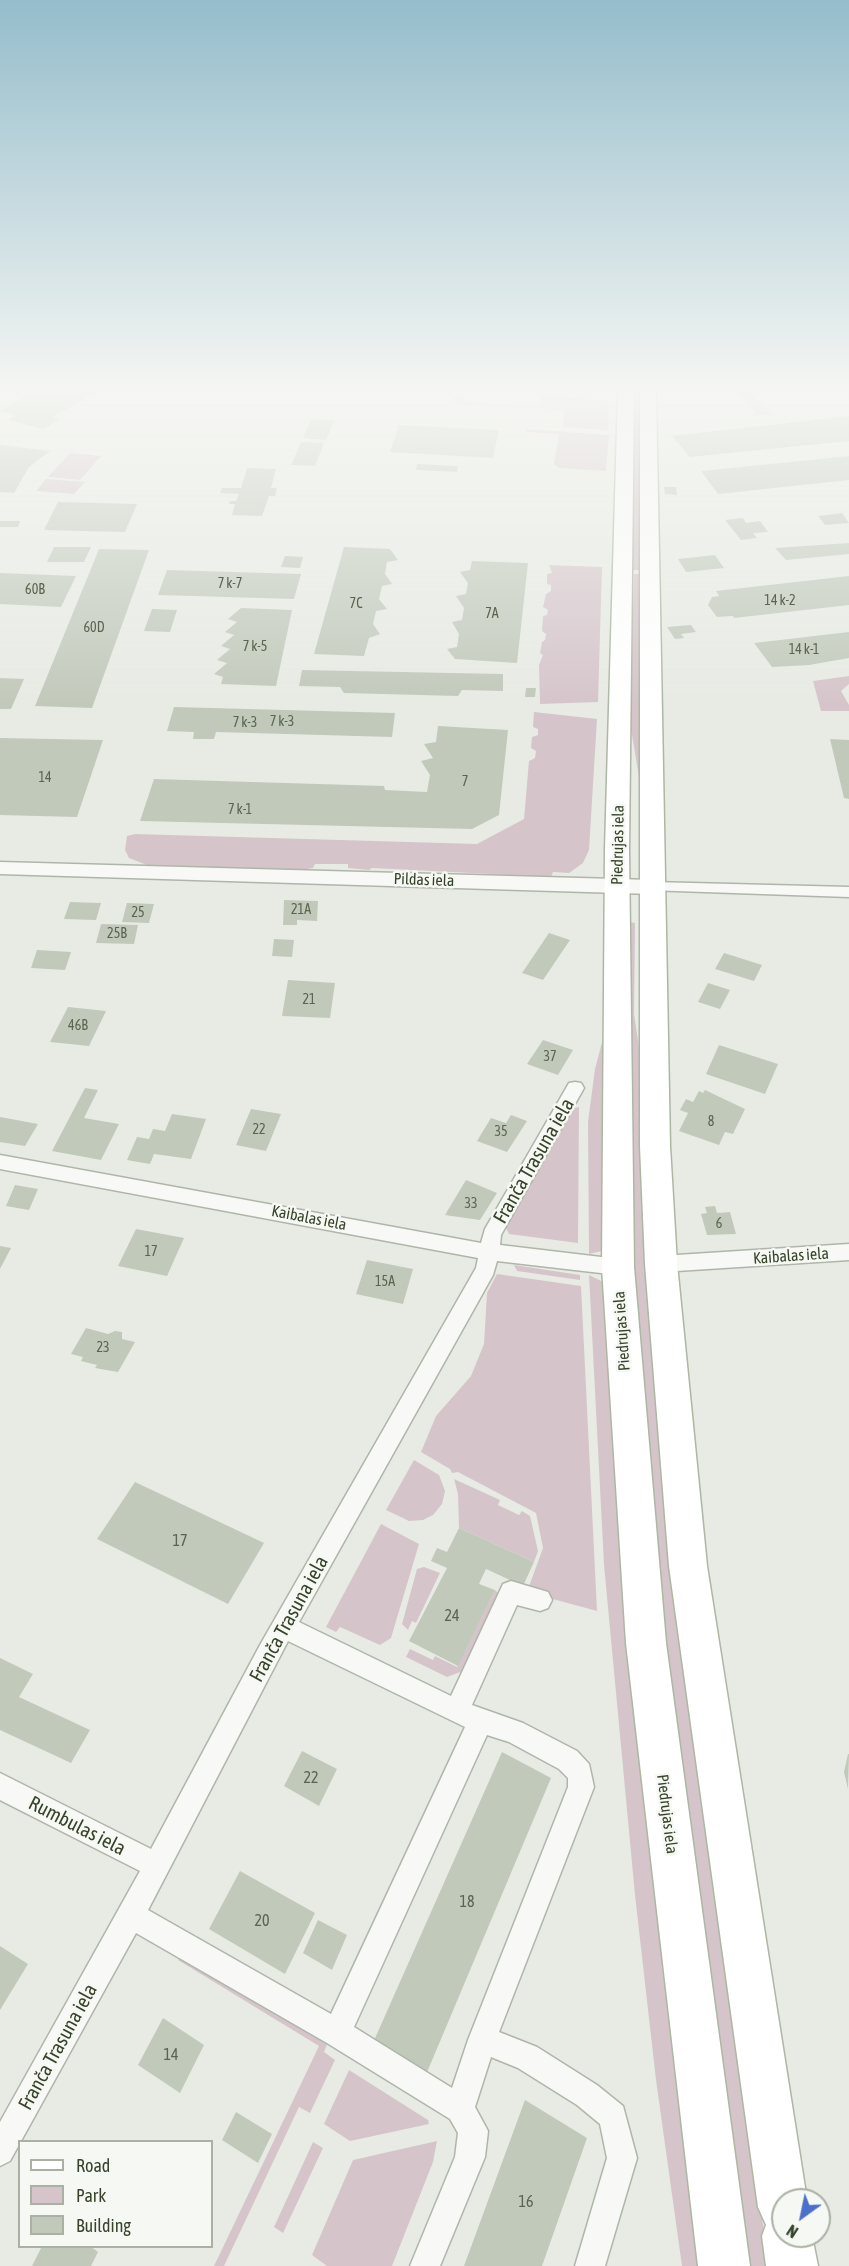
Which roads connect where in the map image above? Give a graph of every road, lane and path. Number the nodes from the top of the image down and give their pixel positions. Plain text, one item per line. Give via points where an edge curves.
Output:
1 (628, 496) edge
2 (645, 496) edge
3 (0, 868) edge
4 (635, 886) junction
5 (849, 892) edge
6 (575, 1088) dead end
7 (0, 1162) edge
8 (490, 1252) junction
9 (849, 1252) edge
10 (661, 1264) junction
11 (618, 1267) junction
12 (540, 1600) dead end
13 (284, 1627) junction
14 (468, 1717) junction
15 (0, 1786) edge
16 (155, 1865) junction
17 (131, 1915) junction
18 (337, 2033) junction
19 (482, 2040) junction
20 (460, 2109) junction
21 (0, 2151) edge
22 (780, 2188) edge
23 (789, 2248) edge
24 (425, 2266) edge
25 (590, 2266) edge
26 (724, 2266) edge
27 (792, 2266) edge

1 - 4 main road, Piedrujas iela
2 - 4 main road, Piedrujas iela
3 - 4 street, Pildas iela
4 - 5 street, Pildas iela
4 - 10 main road, Piedrujas iela
4 - 11 main road, Piedrujas iela
6 - 8 street, Franča Trasuna iela via 492,1234
7 - 8 street, Kaibalas iela
8 - 11 street, Kaibalas iela
8 - 13 street, Franča Trasuna iela via 486,1269
9 - 10 street, Kaibalas iela
10 - 22 main road, Piedrujas iela via 688,1566
11 - 26 main road, Piedrujas iela via 646,1643
12 - 14 street via 512,1592
13 - 14 street
13 - 16 street, Franča Trasuna iela
14 - 18 street
14 - 19 street via 514,1732 568,1760 580,1773 581,1787
15 - 16 street, Rumbulas iela
16 - 17 street, Franča Trasuna iela
17 - 18 street
17 - 21 street, Franča Trasuna iela
18 - 20 street
19 - 20 street
19 - 25 street via 527,2057 613,2116 622,2158
20 - 24 street via 473,2131 470,2157
23 - 27 main road

